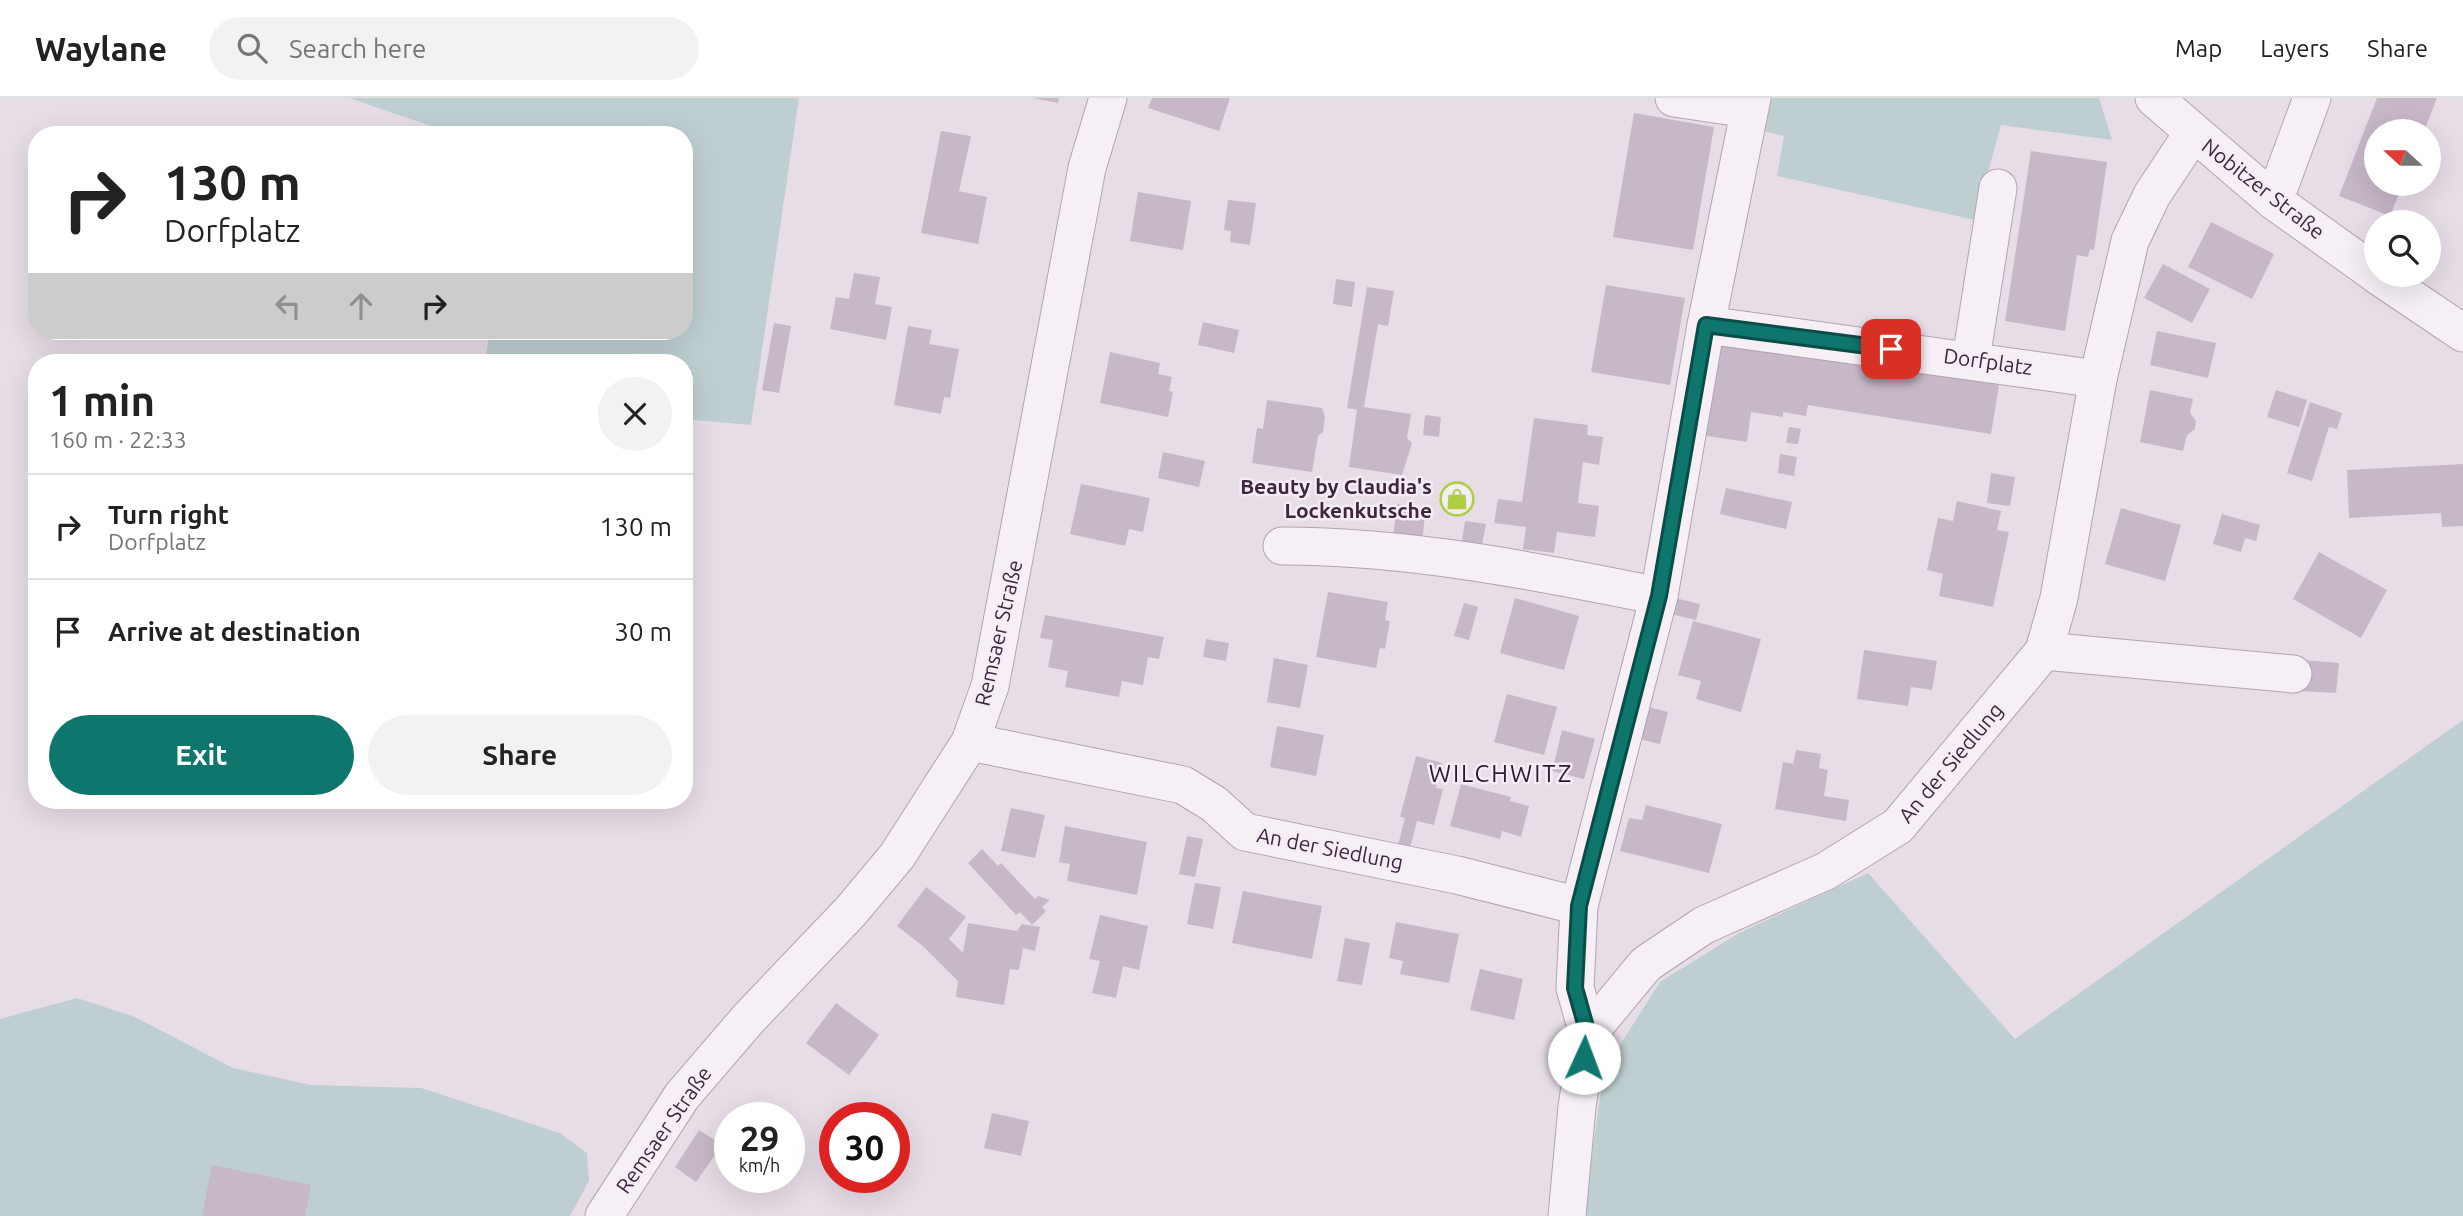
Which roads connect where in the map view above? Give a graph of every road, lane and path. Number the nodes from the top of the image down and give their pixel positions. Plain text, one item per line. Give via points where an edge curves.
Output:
1 (1108, 98) edge
2 (1674, 98) edge
3 (2154, 98) edge
4 (2312, 98) edge
5 (1750, 104) edge
6 (2193, 133) junction
7 (1998, 188) dead end
8 (2274, 201) junction
9 (2364, 266) edge
10 (2395, 287) edge
11 (1706, 325) junction
12 (2463, 333) edge
13 (1970, 359) junction
14 (2098, 379) junction
15 (1282, 546) dead end
16 (1659, 596) junction
17 (2044, 651) junction
18 (2293, 674) dead end
19 (970, 742) junction
20 (1579, 906) junction
21 (1588, 1034) junction
22 (604, 1216) edge
23 (1567, 1216) edge

1 - 19 street, Remsaer Straße via 1087,168 990,686
2 - 5 street
3 - 6 street, Nobitzer Straße
4 - 8 street
5 - 11 street
6 - 8 street, Nobitzer Straße
6 - 14 street via 2152,195 2130,241
7 - 13 street
8 - 9 street, Nobitzer Straße
10 - 12 street, Nobitzer Straße
11 - 13 street, Dorfplatz
11 - 16 street
13 - 14 street, Dorfplatz
14 - 17 street, An der Siedlung via 2059,598
15 - 16 street via 1335,546 1546,573
16 - 20 street
17 - 18 street
17 - 21 street, An der Siedlung via 1898,827 1826,871 1695,931 1646,964
19 - 20 street, An der Siedlung via 1183,785 1214,804 1245,832 1457,874
19 - 22 street, Remsaer Straße via 897,856 682,1096
20 - 21 street via 1575,988
21 - 23 street

